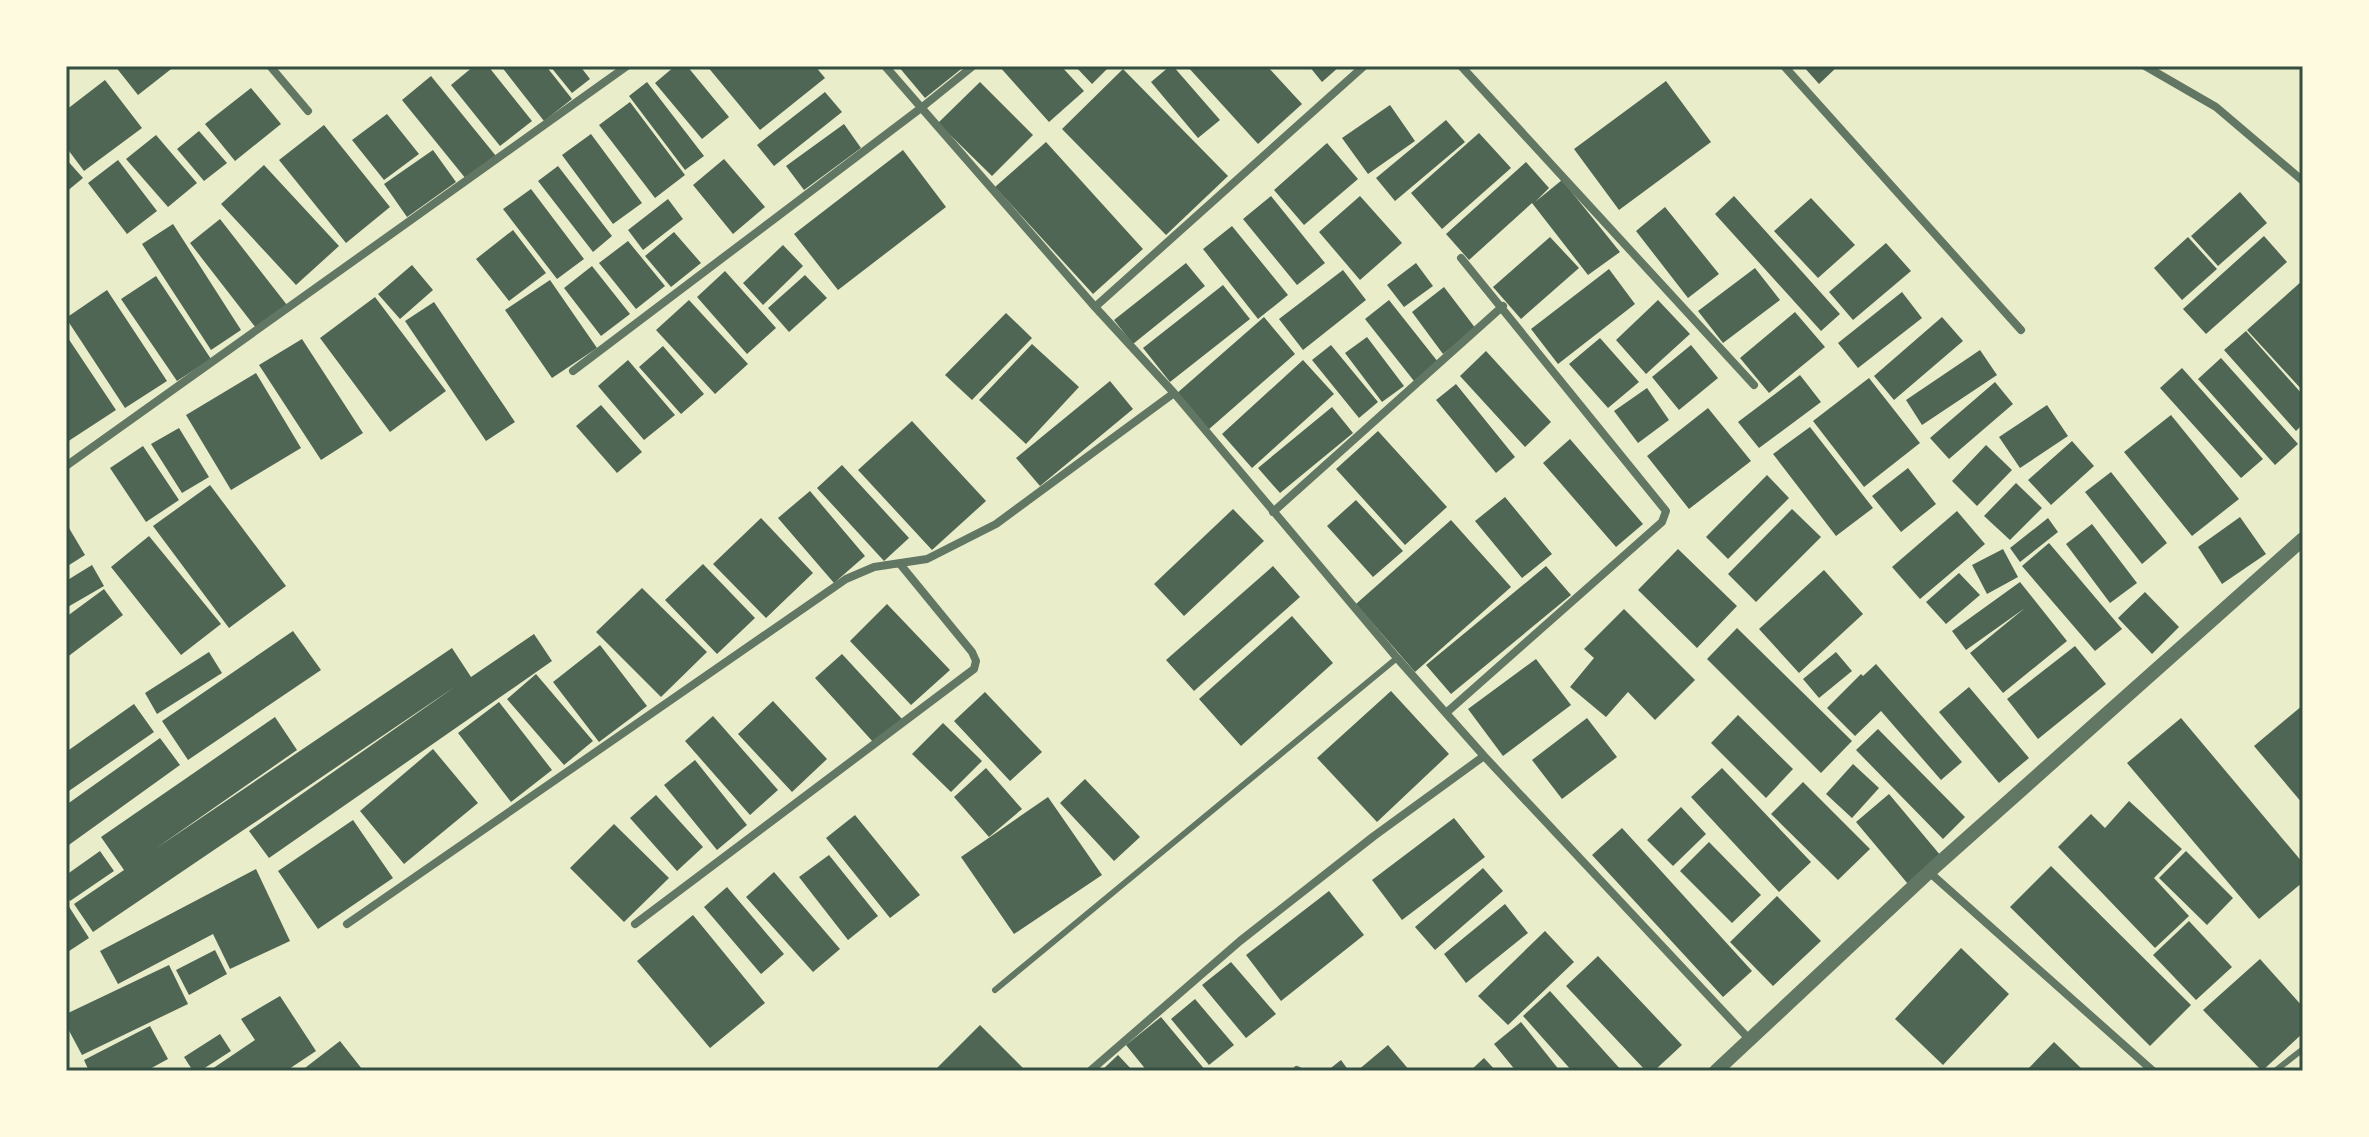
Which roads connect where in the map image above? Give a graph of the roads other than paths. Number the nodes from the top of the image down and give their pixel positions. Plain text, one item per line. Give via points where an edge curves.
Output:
1 (270, 66) edge
2 (627, 66) edge
3 (885, 66) edge
4 (973, 66) edge
5 (1364, 66) edge
6 (1461, 66) edge
7 (1784, 66) edge
8 (2145, 66) edge
9 (921, 108) junction
10 (308, 111) dead end
11 (2303, 181) edge
12 (1461, 258) dead end
13 (1503, 306) junction
14 (1095, 307) junction
15 (2021, 330) dead end
16 (573, 371) dead end
17 (1754, 385) dead end
18 (1174, 393) junction
19 (66, 466) edge
20 (1273, 512) junction
21 (2303, 539) edge
22 (900, 564) junction
23 (1397, 658) junction
24 (1446, 713) junction
25 (1484, 756) junction
26 (1929, 872) junction
27 (347, 924) dead end
28 (635, 924) dead end
29 (995, 990) dead end
30 (1750, 1040) junction
31 (2303, 1049) edge
32 (1090, 1071) edge
33 (1716, 1071) edge
34 (2153, 1071) edge
35 (2275, 1071) edge

1 - 10 street
2 - 19 street
3 - 9 street
4 - 9 street
5 - 14 street
6 - 17 street
7 - 15 street
8 - 11 street via 2216,107
9 - 14 street
9 - 16 street
12 - 13 street
13 - 20 street
13 - 24 street via 1666,512 1662,522
14 - 18 street
18 - 20 street
18 - 22 street via 996,524 927,559
20 - 23 street
21 - 26 street
22 - 27 street via 874,567 846,579
22 - 28 street via 972,652 974,669
23 - 24 street
23 - 29 lane
24 - 25 street
25 - 30 street
25 - 32 street via 1252,932
26 - 30 street
26 - 34 street
30 - 33 street
31 - 35 lane

